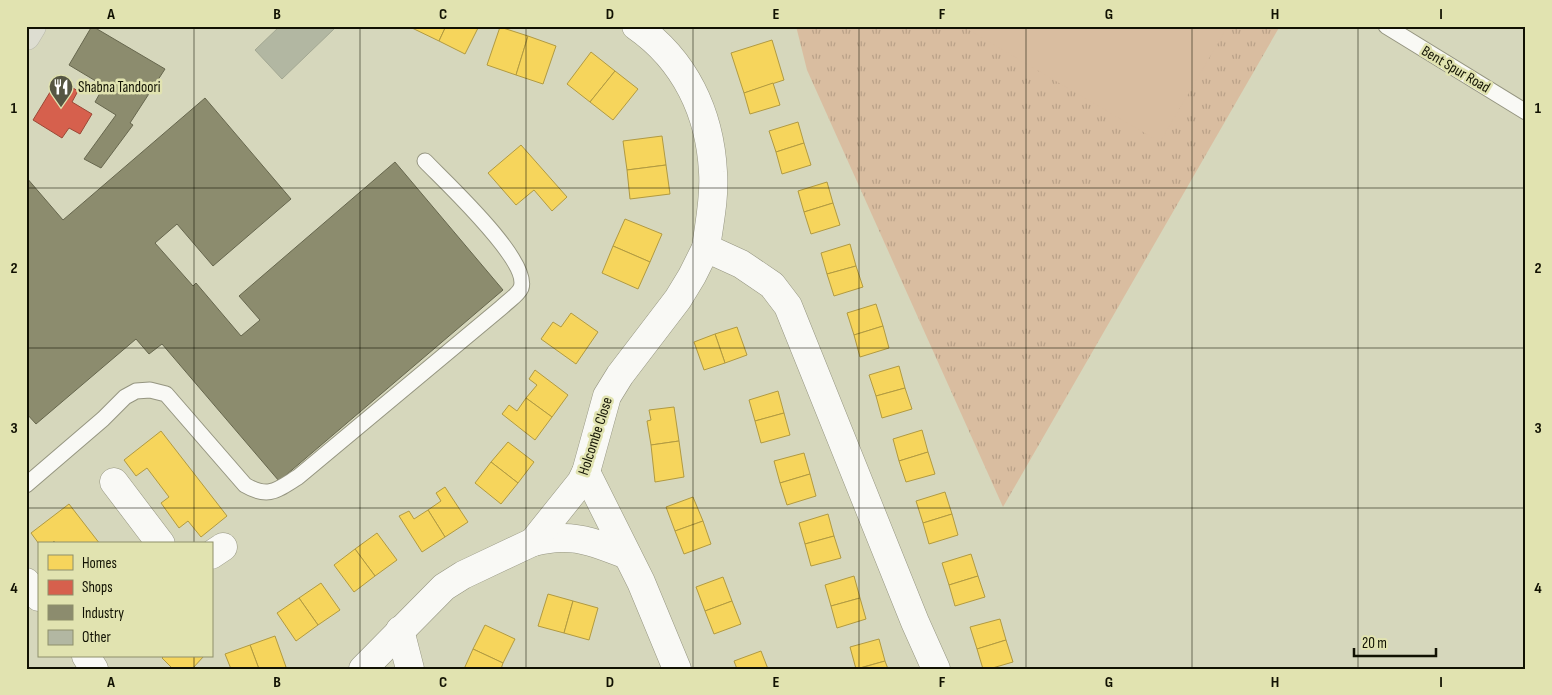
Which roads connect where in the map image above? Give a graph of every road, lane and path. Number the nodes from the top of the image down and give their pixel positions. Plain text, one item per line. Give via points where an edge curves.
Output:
1 (32, 26) edge
2 (636, 26) edge
3 (1386, 26) edge
4 (26, 36) edge
5 (1526, 112) edge
6 (425, 161) dead end
7 (706, 248) junction
8 (586, 472) junction
9 (114, 482) dead end
10 (26, 485) edge
11 (159, 542) edge
12 (533, 542) junction
13 (627, 555) junction
14 (26, 582) edge
15 (38, 596) edge
16 (400, 630) junction
17 (87, 658) edge
18 (94, 669) edge
19 (363, 669) edge
20 (410, 669) edge
21 (677, 669) edge
22 (936, 669) edge

1 - 4 main road
2 - 7 street, Holcombe Close via 674,60 693,90 706,127 713,172
3 - 5 lane, Bent Spur Road
6 - 10 lane via 501,241 522,277 520,288 502,307 298,477 268,492 258,492 245,485 166,394 150,390 136,391 125,397
7 - 8 street, Holcombe Close via 678,299 607,396
7 - 22 street via 741,264 772,285 788,306
8 - 12 street, Holcombe Close
8 - 13 street
9 - 11 street
12 - 13 street via 561,538 580,540
12 - 16 street, Holcombe Close via 444,587
13 - 21 street
14 - 15 street
16 - 19 street, Holcombe Close
16 - 20 street
17 - 18 street

